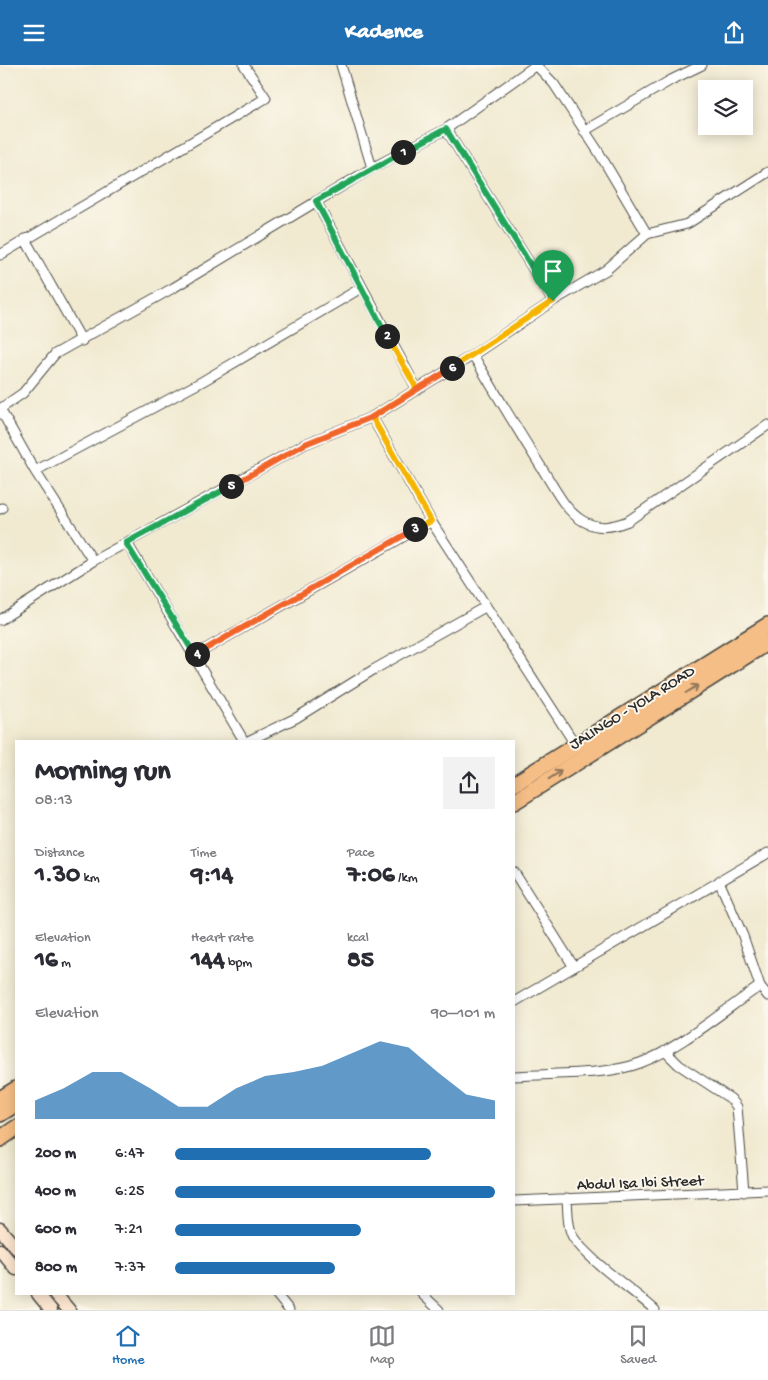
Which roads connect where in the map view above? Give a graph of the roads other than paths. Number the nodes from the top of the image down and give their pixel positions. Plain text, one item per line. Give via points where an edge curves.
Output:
1 (244, 65) edge
2 (340, 65) edge
3 (536, 65) edge
4 (695, 66) edge
5 (446, 129) junction
6 (584, 131) junction
7 (372, 168) junction
8 (768, 173) edge
9 (316, 201) junction
10 (647, 235) junction
11 (25, 239) junction
12 (0, 255) edge
13 (361, 288) junction
14 (553, 301) junction
15 (82, 341) junction
16 (473, 355) junction
17 (417, 389) junction
18 (0, 409) edge
19 (372, 417) junction
20 (768, 425) edge
21 (36, 471) junction
22 (431, 521) junction
23 (126, 543) junction
24 (93, 561) junction
25 (485, 607) junction
26 (0, 620) edge
27 (768, 625) edge
28 (768, 642) edge
29 (195, 655) junction
30 (243, 740) edge
31 (250, 740) edge
32 (575, 744) junction
33 (515, 783) edge
34 (515, 801) edge
35 (768, 853) edge
36 (515, 874) edge
37 (719, 881) junction
38 (574, 967) junction
39 (760, 986) junction
40 (768, 996) edge
41 (515, 1001) edge
42 (665, 1051) junction
43 (515, 1076) edge
44 (15, 1090) edge
45 (0, 1099) edge
46 (15, 1105) edge
47 (0, 1114) edge
48 (15, 1117) edge
49 (0, 1126) edge
50 (15, 1129) edge
51 (0, 1139) edge
52 (768, 1190) edge
53 (744, 1192) junction
54 (567, 1198) junction
55 (515, 1201) edge
56 (0, 1229) edge
57 (15, 1244) edge
58 (0, 1250) edge
59 (15, 1268) edge
60 (39, 1295) edge
61 (56, 1295) edge
62 (277, 1295) edge
63 (423, 1295) edge
64 (51, 1310) edge
65 (68, 1310) edge
66 (289, 1310) edge
67 (439, 1310) edge
68 (655, 1310) edge

1 - 11 street via 266,98
2 - 7 street
3 - 5 street
3 - 6 street via 554,84
4 - 6 street
5 - 7 street
5 - 14 street
6 - 10 street
7 - 9 street
8 - 10 street via 687,224
9 - 13 street
9 - 15 street
10 - 14 street via 606,270
11 - 12 street
11 - 15 street
13 - 17 street
13 - 21 street via 203,381
14 - 16 street
15 - 18 street via 55,354 23,393
16 - 17 street
16 - 20 street via 566,506 593,526 610,527 628,521
17 - 19 street
18 - 21 street
19 - 22 street
19 - 23 street via 305,444
21 - 24 street
22 - 25 street
22 - 29 street
23 - 24 street
23 - 29 street
24 - 26 street
25 - 31 street via 296,718
25 - 32 street
27 - 32 highway
34 -> 28 highway, JALINGO - YOLA ROAD
29 - 30 street
32 - 33 highway
35 - 37 street
36 - 38 street
37 - 38 street
37 - 39 street
38 - 41 street
39 - 40 street
39 - 42 street
42 - 43 street via 640,1064 613,1070
42 - 53 street via 679,1065 731,1099 737,1107
44 - 45 highway
46 - 47 highway
48 - 49 highway
50 - 51 highway
52 - 53 street, Abdul Isa Ibi Street
53 - 54 street, Abdul Isa Ibi Street
54 - 55 street, Abdul Isa Ibi Street
54 - 68 street via 568,1223 573,1236 590,1255
56 - 57 main road
58 - 59 main road
60 - 64 main road
61 - 65 main road
62 - 66 street
63 - 67 street

